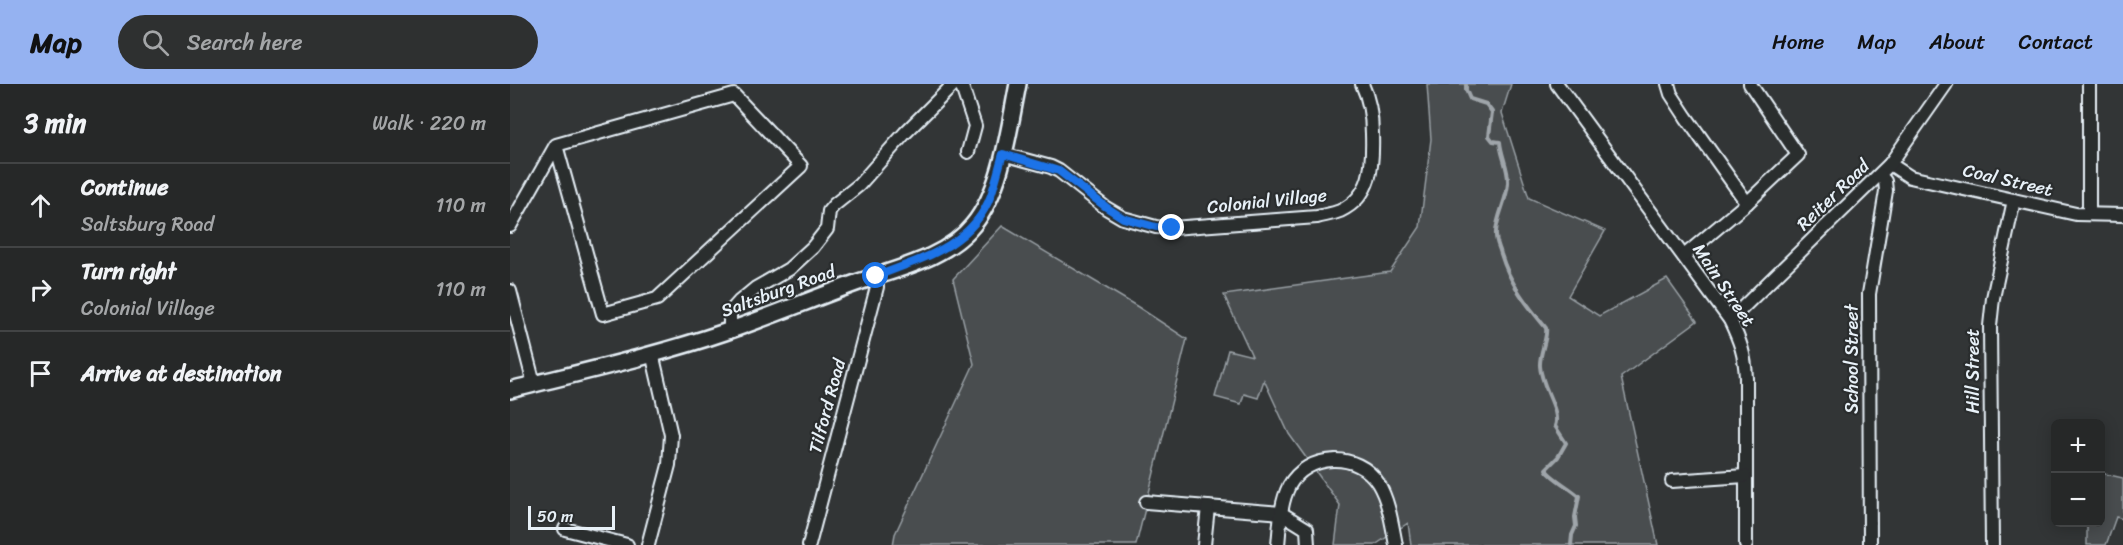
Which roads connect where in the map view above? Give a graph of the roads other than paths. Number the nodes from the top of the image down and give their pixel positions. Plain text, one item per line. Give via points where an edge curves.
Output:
1 (954, 84) edge
2 (961, 84) edge
3 (1018, 84) edge
4 (1362, 84) edge
5 (1557, 84) edge
6 (1668, 84) edge
7 (1750, 84) edge
8 (1946, 84) edge
9 (2089, 84) edge
10 (555, 145) junction
11 (968, 152) dead end
12 (1003, 154) junction
13 (1890, 164) junction
14 (1880, 175) junction
15 (2014, 200) junction
16 (1747, 203) junction
17 (2089, 214) junction
18 (2123, 214) edge
19 (510, 226) edge
20 (1684, 256) junction
21 (876, 276) junction
22 (510, 291) edge
23 (1730, 320) junction
24 (730, 330) junction
25 (652, 353) junction
26 (534, 384) junction
27 (510, 390) edge
28 (1745, 476) junction
29 (1672, 481) dead end
30 (1146, 502) dead end
31 (1208, 507) junction
32 (1281, 513) junction
33 (565, 529) dead end
34 (627, 545) edge
35 (648, 545) edge
36 (809, 545) edge
37 (1204, 545) edge
38 (1278, 545) edge
39 (1308, 545) edge
40 (1396, 545) edge
41 (1746, 545) edge
42 (1870, 545) edge
43 (1992, 545) edge

1 - 24 street via 834,205 826,230 813,247 789,269 739,302 730,312
2 - 11 street via 975,126
3 - 12 main road, Saltsburg Road
4 - 12 street, Colonial Village via 1371,109 1370,178 1355,200 1340,211 1317,217 1156,227 1123,218 1051,167
5 - 20 street, Main Street
6 - 16 street via 1686,117
7 - 16 street via 1798,155
8 - 13 street, Reiter Road
9 - 17 street
10 - 10 street via 734,95 801,166 657,299 603,314
10 - 19 street
12 - 21 main road, Saltsburg Road via 990,196 968,232 949,246
13 - 14 street, Reiter Road
13 - 15 street, Coal Street via 1910,177
14 - 23 street, Reiter Road
14 - 42 street, School Street via 1886,190 1869,294
15 - 17 street, Coal Street
15 - 43 street, Hill Street via 1990,326
16 - 20 street
17 - 18 street, Coal Street
20 - 23 street, Main Street
21 - 24 main road, Saltsburg Road
21 - 36 street, Tilford Road via 877,287
22 - 26 street
23 - 28 street, Main Street via 1745,356
24 - 25 main road, Saltsburg Road
25 - 26 main road, Saltsburg Road
25 - 35 street via 670,435 669,465
26 - 27 main road, Saltsburg Road
28 - 29 street
28 - 41 street, Main Street
30 - 31 street
31 - 32 street
31 - 37 street
32 - 38 street
32 - 39 street via 1307,529
32 - 40 street via 1289,486 1307,467 1333,459 1352,463 1378,483
33 - 34 street

